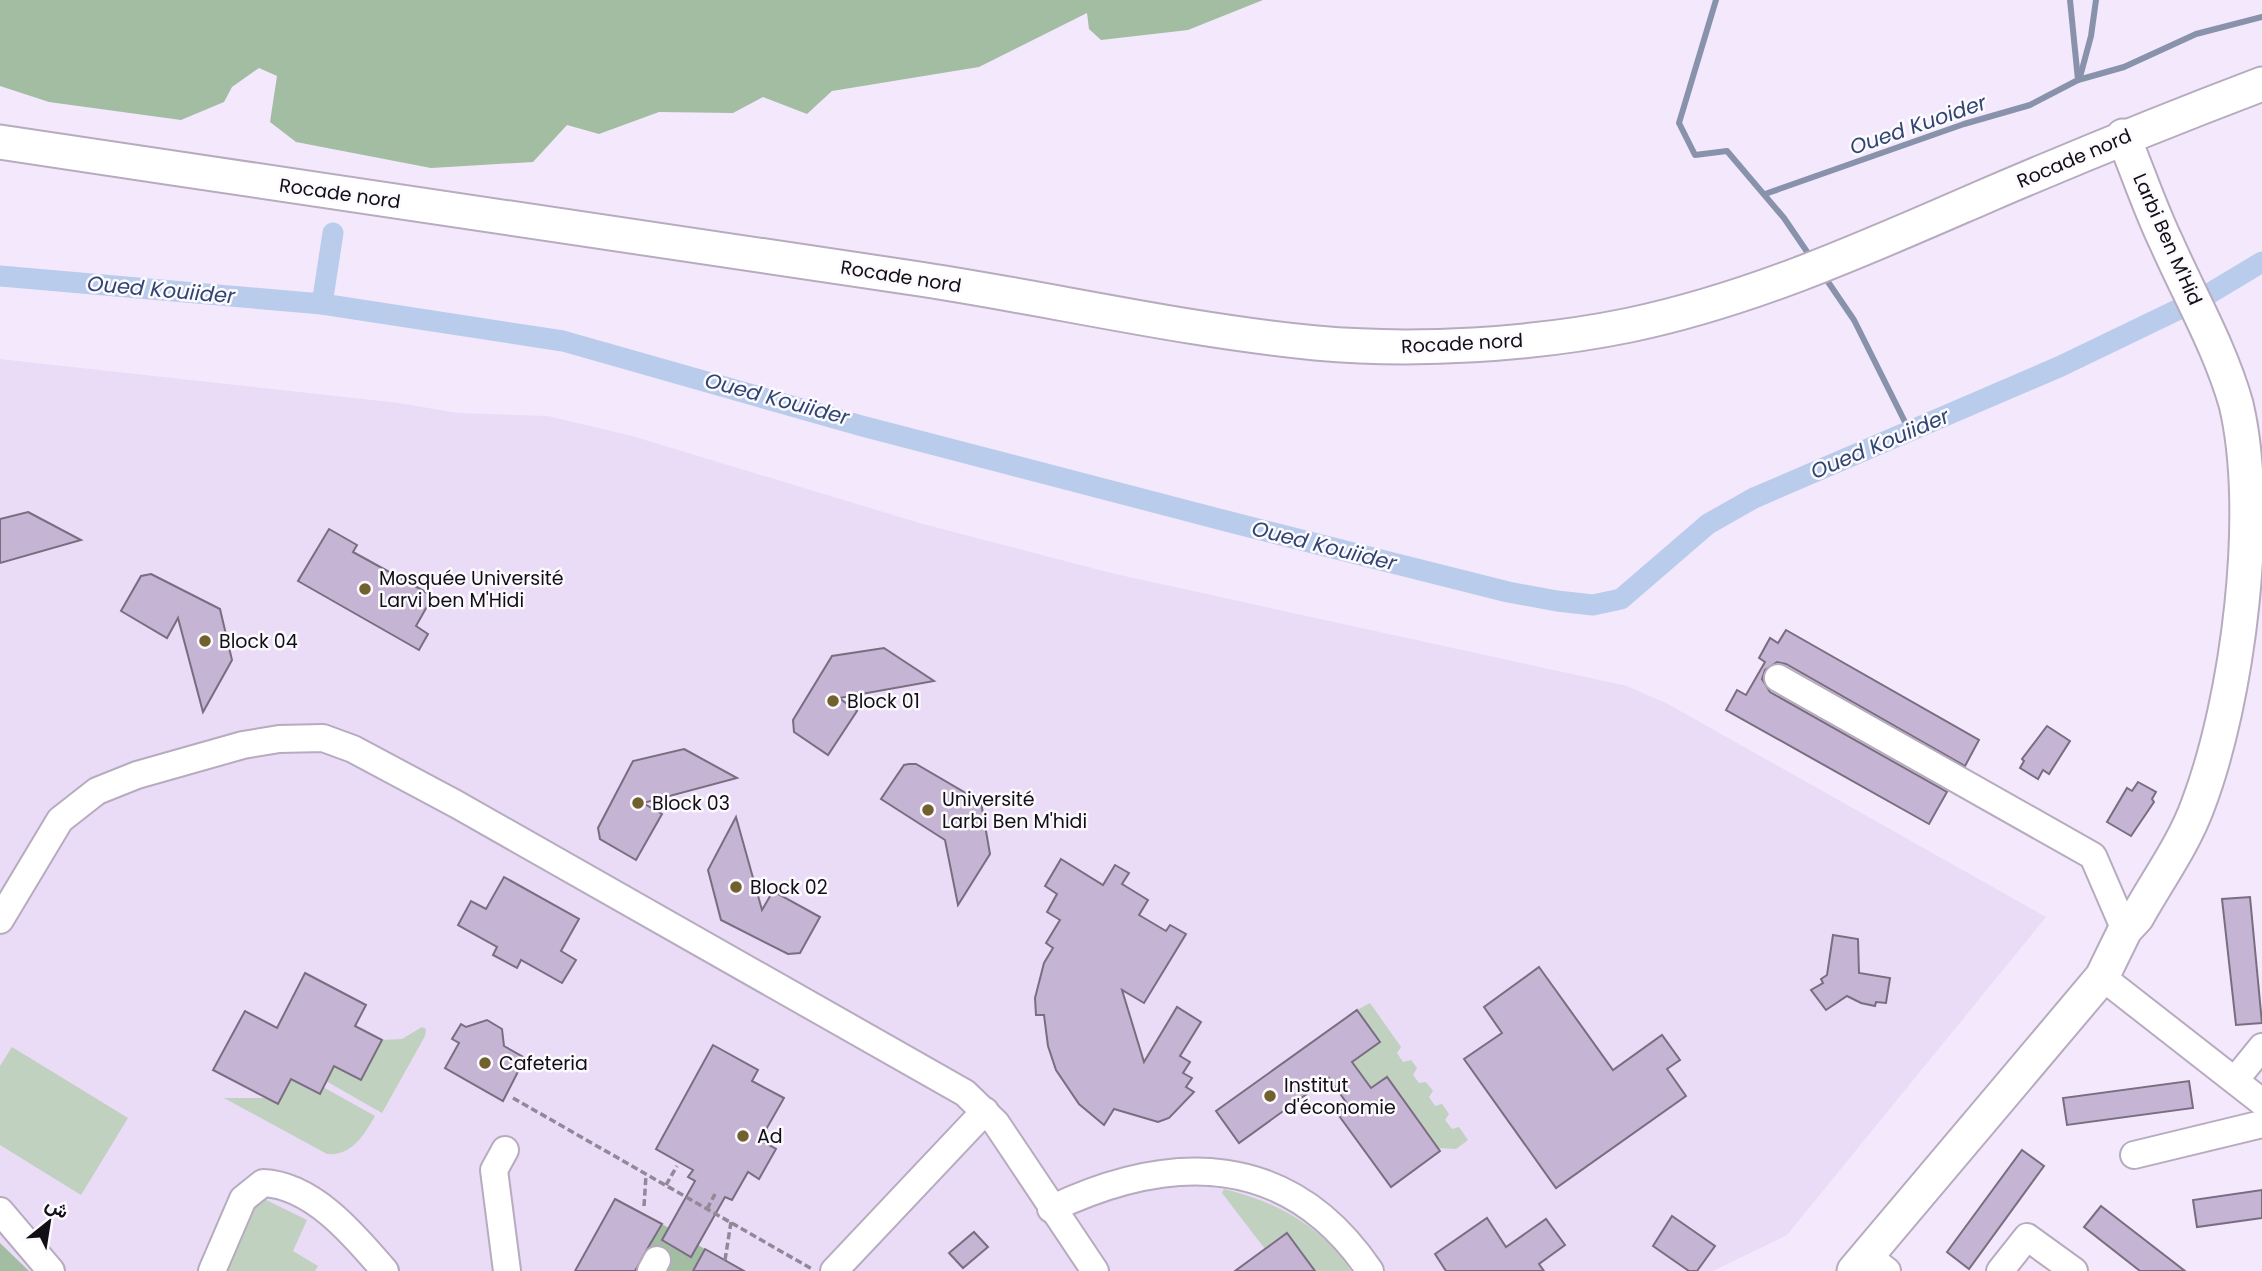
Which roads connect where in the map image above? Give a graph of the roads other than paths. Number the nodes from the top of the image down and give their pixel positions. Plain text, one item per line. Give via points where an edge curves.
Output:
1 (2262, 84) edge
2 (2123, 136) junction
3 (0, 142) edge
4 (1778, 678) dead end
5 (0, 920) edge
6 (2125, 930) junction
7 (2102, 977) junction
8 (2262, 1047) edge
9 (2236, 1079) junction
10 (2262, 1102) edge
11 (985, 1111) junction
12 (2262, 1124) edge
13 (505, 1150) dead end
14 (2134, 1155) dead end
15 (1051, 1209) junction
16 (0, 1210) edge
17 (1870, 1266) edge
18 (51, 1271) edge
19 (212, 1271) edge
20 (385, 1271) edge
21 (507, 1271) edge
22 (834, 1271) edge
23 (1095, 1271) edge
24 (1370, 1271) edge
25 (2000, 1271) edge
26 (2074, 1271) edge

1 - 2 main road, Rocade nord
2 - 3 main road, Rocade nord via 1798,276 1697,309 1547,338 1398,347 1235,333 964,285
2 - 6 main road, Larbi Ben M'Hid via 2166,242 2215,341 2249,459 2246,577 2221,721 2198,806 2137,917
4 - 6 street via 2093,856
5 - 11 street via 60,820 97,791 243,745 323,738 456,804 950,1084
6 - 7 main road, Larbi Ben M'Hid
7 - 9 street
7 - 17 main road, Larbi Ben M'Hid
8 - 9 street
9 - 10 street
11 - 15 street
11 - 22 street
12 - 14 street
13 - 21 street via 494,1170
15 - 23 street
15 - 24 street via 1144,1175 1174,1170 1235,1175 1265,1183 1311,1209 1345,1238
16 - 18 street
19 - 20 street via 243,1199 263,1183 286,1187 311,1201 346,1229
25 - 26 street via 2027,1237

